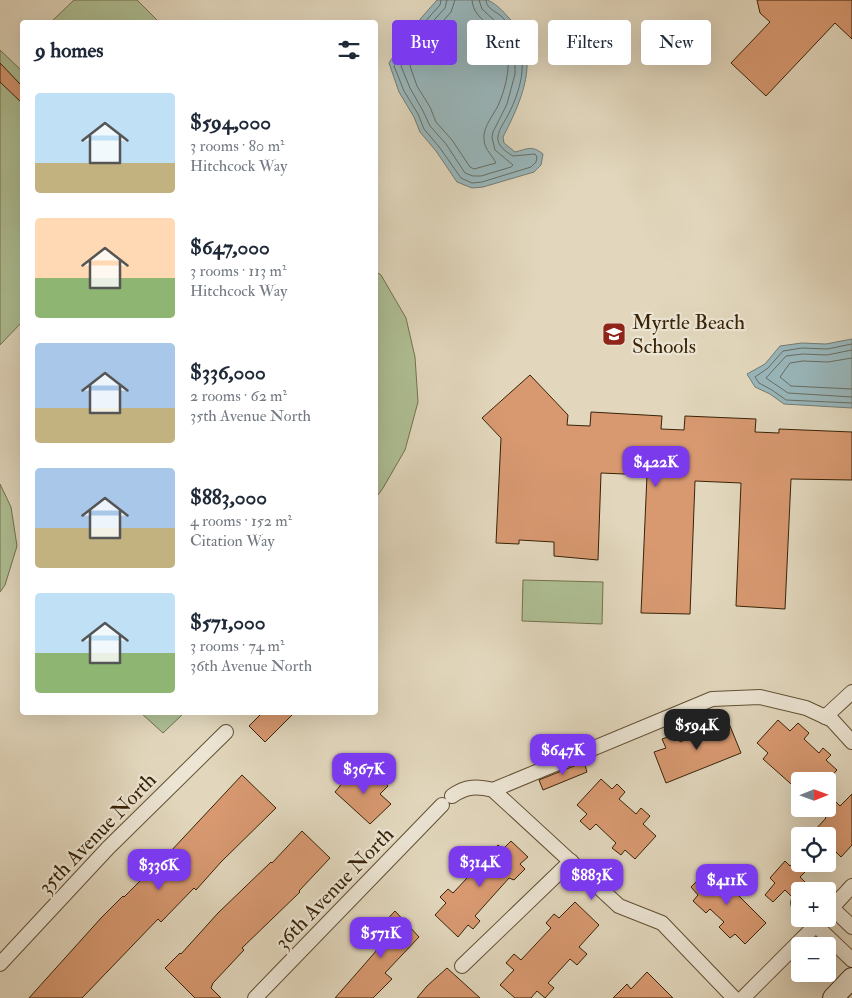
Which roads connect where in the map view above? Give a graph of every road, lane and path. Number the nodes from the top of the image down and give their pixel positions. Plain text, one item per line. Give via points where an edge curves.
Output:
1 (852, 692) edge
2 (825, 717) junction
3 (226, 732) dead end
4 (852, 742) edge
5 (493, 790) junction
6 (571, 861) junction
7 (852, 886) edge
8 (836, 901) edge
9 (836, 914) edge
10 (809, 927) edge
11 (821, 927) edge
12 (852, 927) edge
13 (852, 960) edge
14 (0, 964) edge
15 (462, 966) dead end
16 (852, 978) edge
17 (255, 998) edge
18 (734, 998) edge
19 (744, 998) edge
20 (833, 998) edge

1 - 2 street
2 - 4 street via 832,720
2 - 5 street via 806,708 760,697 712,699
3 - 14 street, 35th Avenue North via 108,848
5 - 6 street
5 - 17 street, 36th Avenue North via 478,786 462,790 447,801
6 - 15 street
6 - 18 street via 619,906 662,923
7 - 8 street
9 - 12 street
10 - 19 street
11 - 13 street
16 - 20 main road

